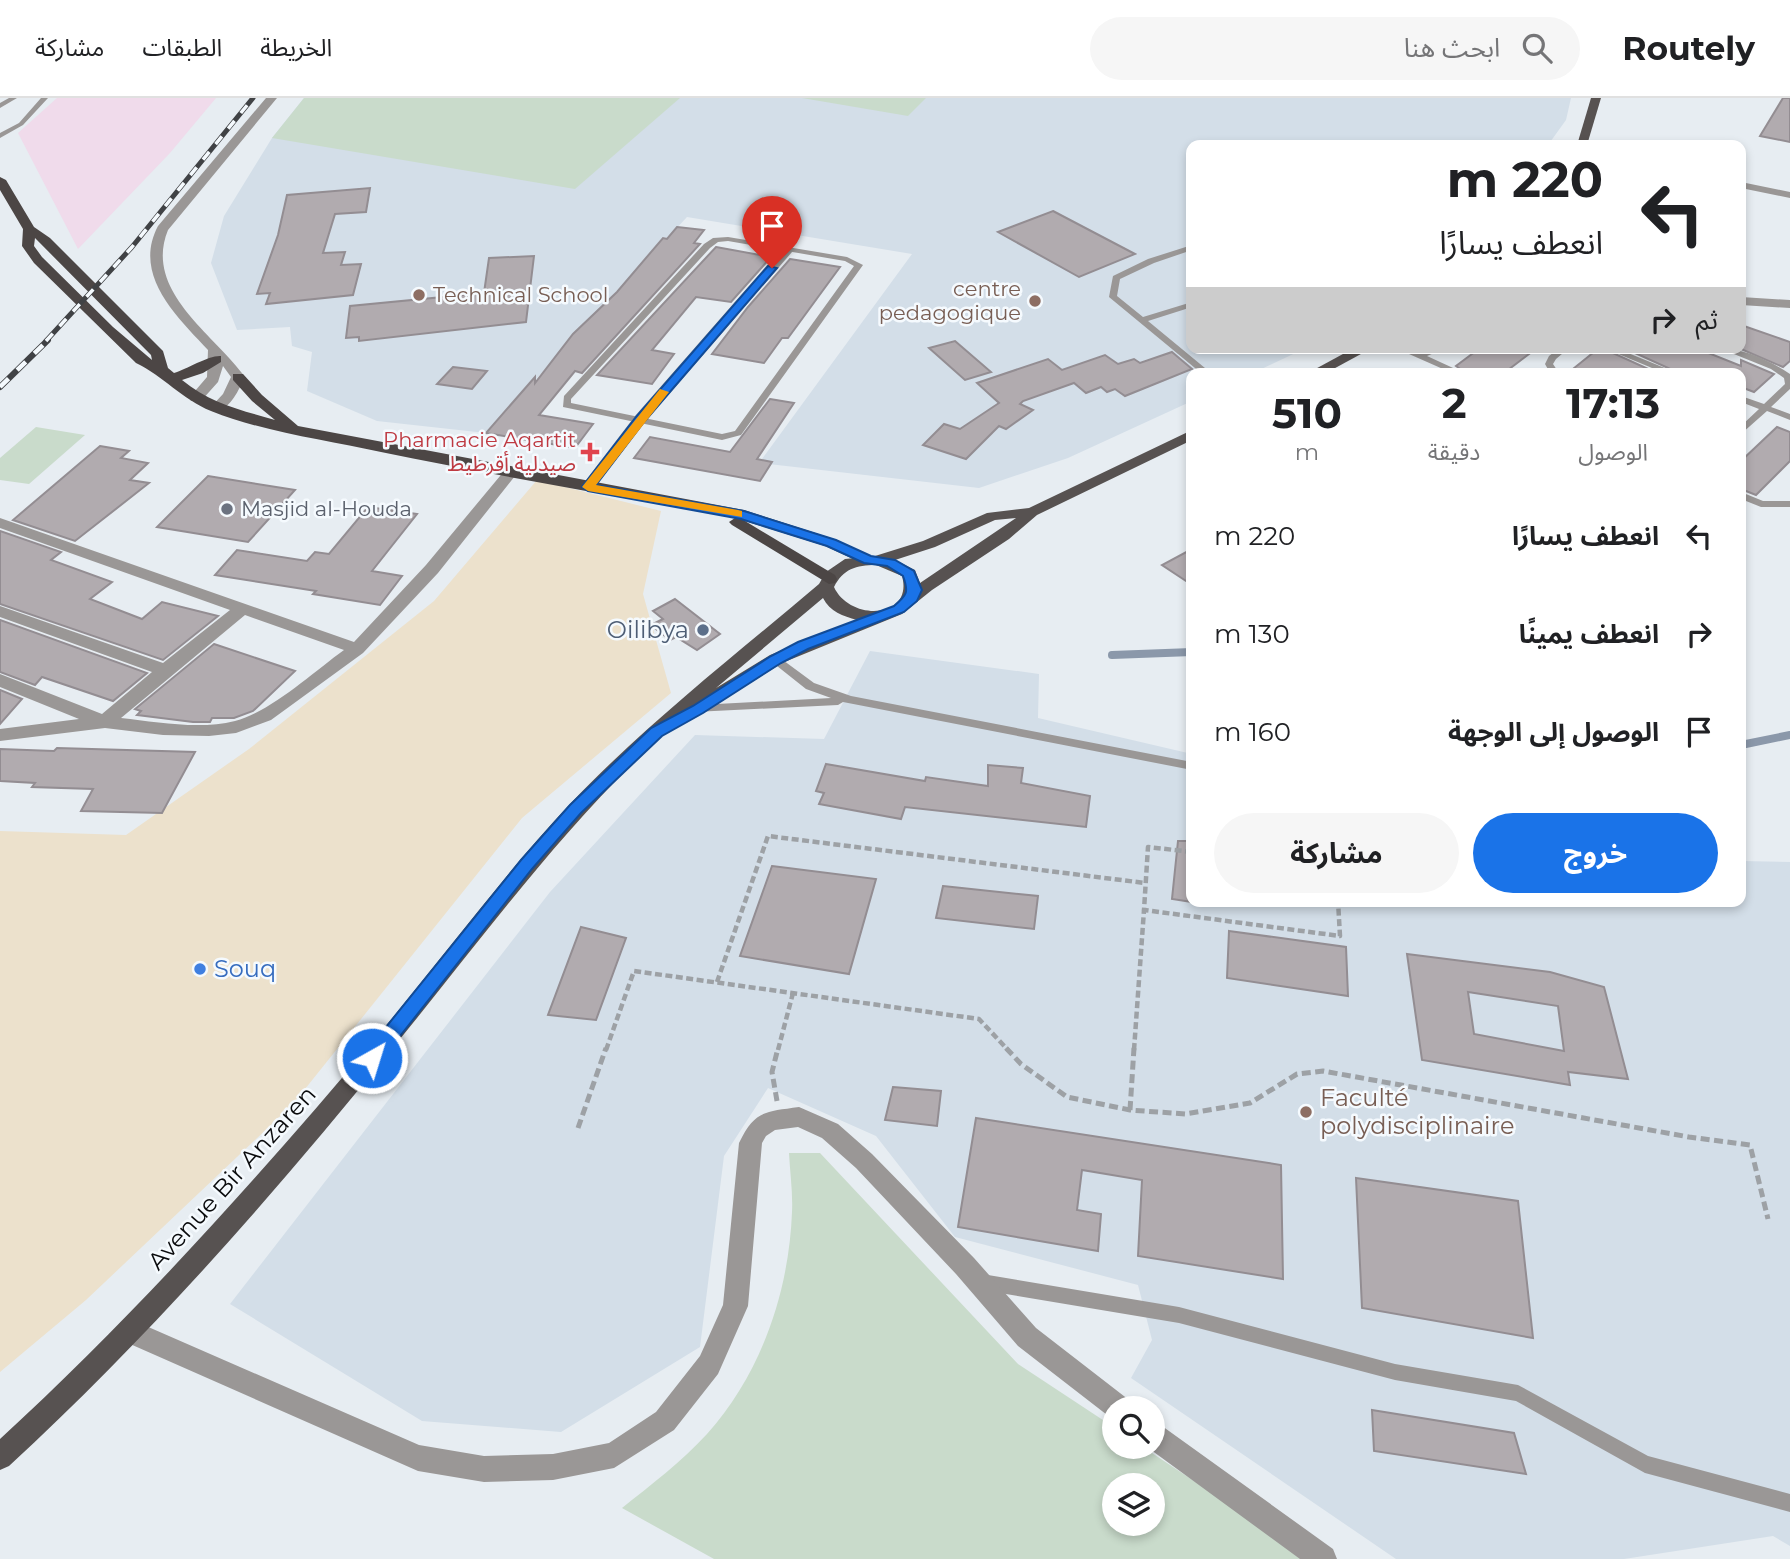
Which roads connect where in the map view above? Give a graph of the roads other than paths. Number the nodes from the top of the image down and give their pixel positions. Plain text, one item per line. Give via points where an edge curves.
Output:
1 (14, 98) edge
2 (45, 98) edge
3 (272, 98) edge
4 (1596, 98) edge
5 (0, 106) edge
6 (0, 136) edge
7 (1583, 140) edge
8 (0, 180) edge
9 (1746, 186) edge
10 (1790, 195) edge
11 (29, 229) junction
12 (788, 249) junction
13 (1186, 249) edge
14 (1746, 301) edge
15 (1790, 303) edge
16 (1186, 306) edge
17 (1143, 320) junction
18 (1353, 354) edge
19 (1418, 354) edge
20 (1557, 354) edge
21 (1624, 354) edge
22 (1739, 354) edge
23 (215, 355) junction
24 (1201, 368) edge
25 (1325, 368) edge
26 (1449, 368) edge
27 (1552, 368) edge
28 (1660, 368) edge
29 (165, 375) junction
30 (238, 377) junction
31 (196, 398) junction
32 (1746, 401) edge
33 (217, 408) junction
34 (1767, 408) junction
35 (1790, 417) edge
36 (640, 419) junction
37 (1746, 427) edge
38 (298, 430) junction
39 (1186, 437) edge
40 (510, 472) junction
41 (588, 487) junction
42 (1746, 497) edge
43 (1790, 504) edge
44 (711, 509) junction
45 (1032, 512) junction
46 (0, 523) edge
47 (873, 560) junction
48 (827, 583) junction
49 (912, 598) junction
50 (242, 609) junction
51 (0, 611) edge
52 (890, 613) junction
53 (357, 649) junction
54 (776, 659) junction
55 (165, 670) junction
56 (0, 680) edge
57 (849, 700) junction
58 (698, 709) junction
59 (105, 722) junction
60 (657, 732) junction
61 (0, 736) edge
62 (1186, 764) edge
63 (978, 1281) junction
64 (130, 1331) junction
65 (1103, 1396) edge
66 (9, 1440) edge
67 (1165, 1444) edge
68 (0, 1457) edge
69 (1790, 1503) edge
70 (1323, 1559) edge

1 - 5 lane
2 - 6 lane via 21,124
3 - 23 street via 162,229 155,249 169,294
4 - 7 main road
8 - 11 highway
9 - 10 street
11 - 29 highway via 46,240 158,354
11 - 29 highway via 28,246 58,280 141,360
12 - 36 street
12 - 36 lane via 727,239 711,243 565,402 571,408
12 - 36 lane via 859,265 738,433 722,437
13 - 17 lane via 1116,278 1113,297
14 - 15 street
16 - 17 lane
17 - 24 lane
18 - 25 main road
19 - 26 lane
20 - 27 lane via 1549,364
21 - 28 lane
22 - 34 lane via 1788,377 1788,385
23 - 29 highway via 198,370
23 - 30 street
23 - 31 street via 216,375
29 - 31 highway
30 - 33 street
30 - 38 highway
31 - 33 highway
32 - 34 lane
33 - 38 highway
34 - 35 lane
34 - 37 lane
36 - 41 street
38 - 40 highway
39 - 45 main road
40 - 41 highway
40 - 53 street via 432,569
41 - 44 highway
42 - 43 lane via 1761,504
44 - 47 highway via 782,527
44 - 48 highway via 753,530
45 - 47 main road via 992,516 929,544
45 - 49 main road via 1013,531 950,568
46 - 50 street
47 - 48 main road via 844,566
47 - 49 main road via 901,567 909,574 915,590
48 - 52 main road via 827,595 841,609 864,616
48 - 60 main road, Avenue Bir Anzaren
49 - 52 main road
50 - 53 street
50 - 55 street
51 - 55 street
52 - 54 main road, Avenue Bir Anzaren
53 - 59 street via 265,716 236,727 163,729
54 - 57 lane via 810,686
54 - 58 main road, Avenue Bir Anzaren
55 - 59 street
56 - 59 street
57 - 58 lane
57 - 62 lane
58 - 60 main road, Avenue Bir Anzaren
59 - 61 street
60 - 64 main road, Avenue Bir Anzaren via 576,809 526,865 311,1132
63 - 64 street via 830,1130 799,1117 758,1129 751,1143 735,1306 709,1365 665,1421 614,1455 553,1467 484,1469 418,1458
63 - 65 street via 1027,1337
63 - 69 lane via 1180,1315 1395,1372 1518,1393 1645,1464
64 - 66 main road, Avenue Bir Anzaren
66 - 68 main road, Avenue Bir Anzaren
67 - 70 street

